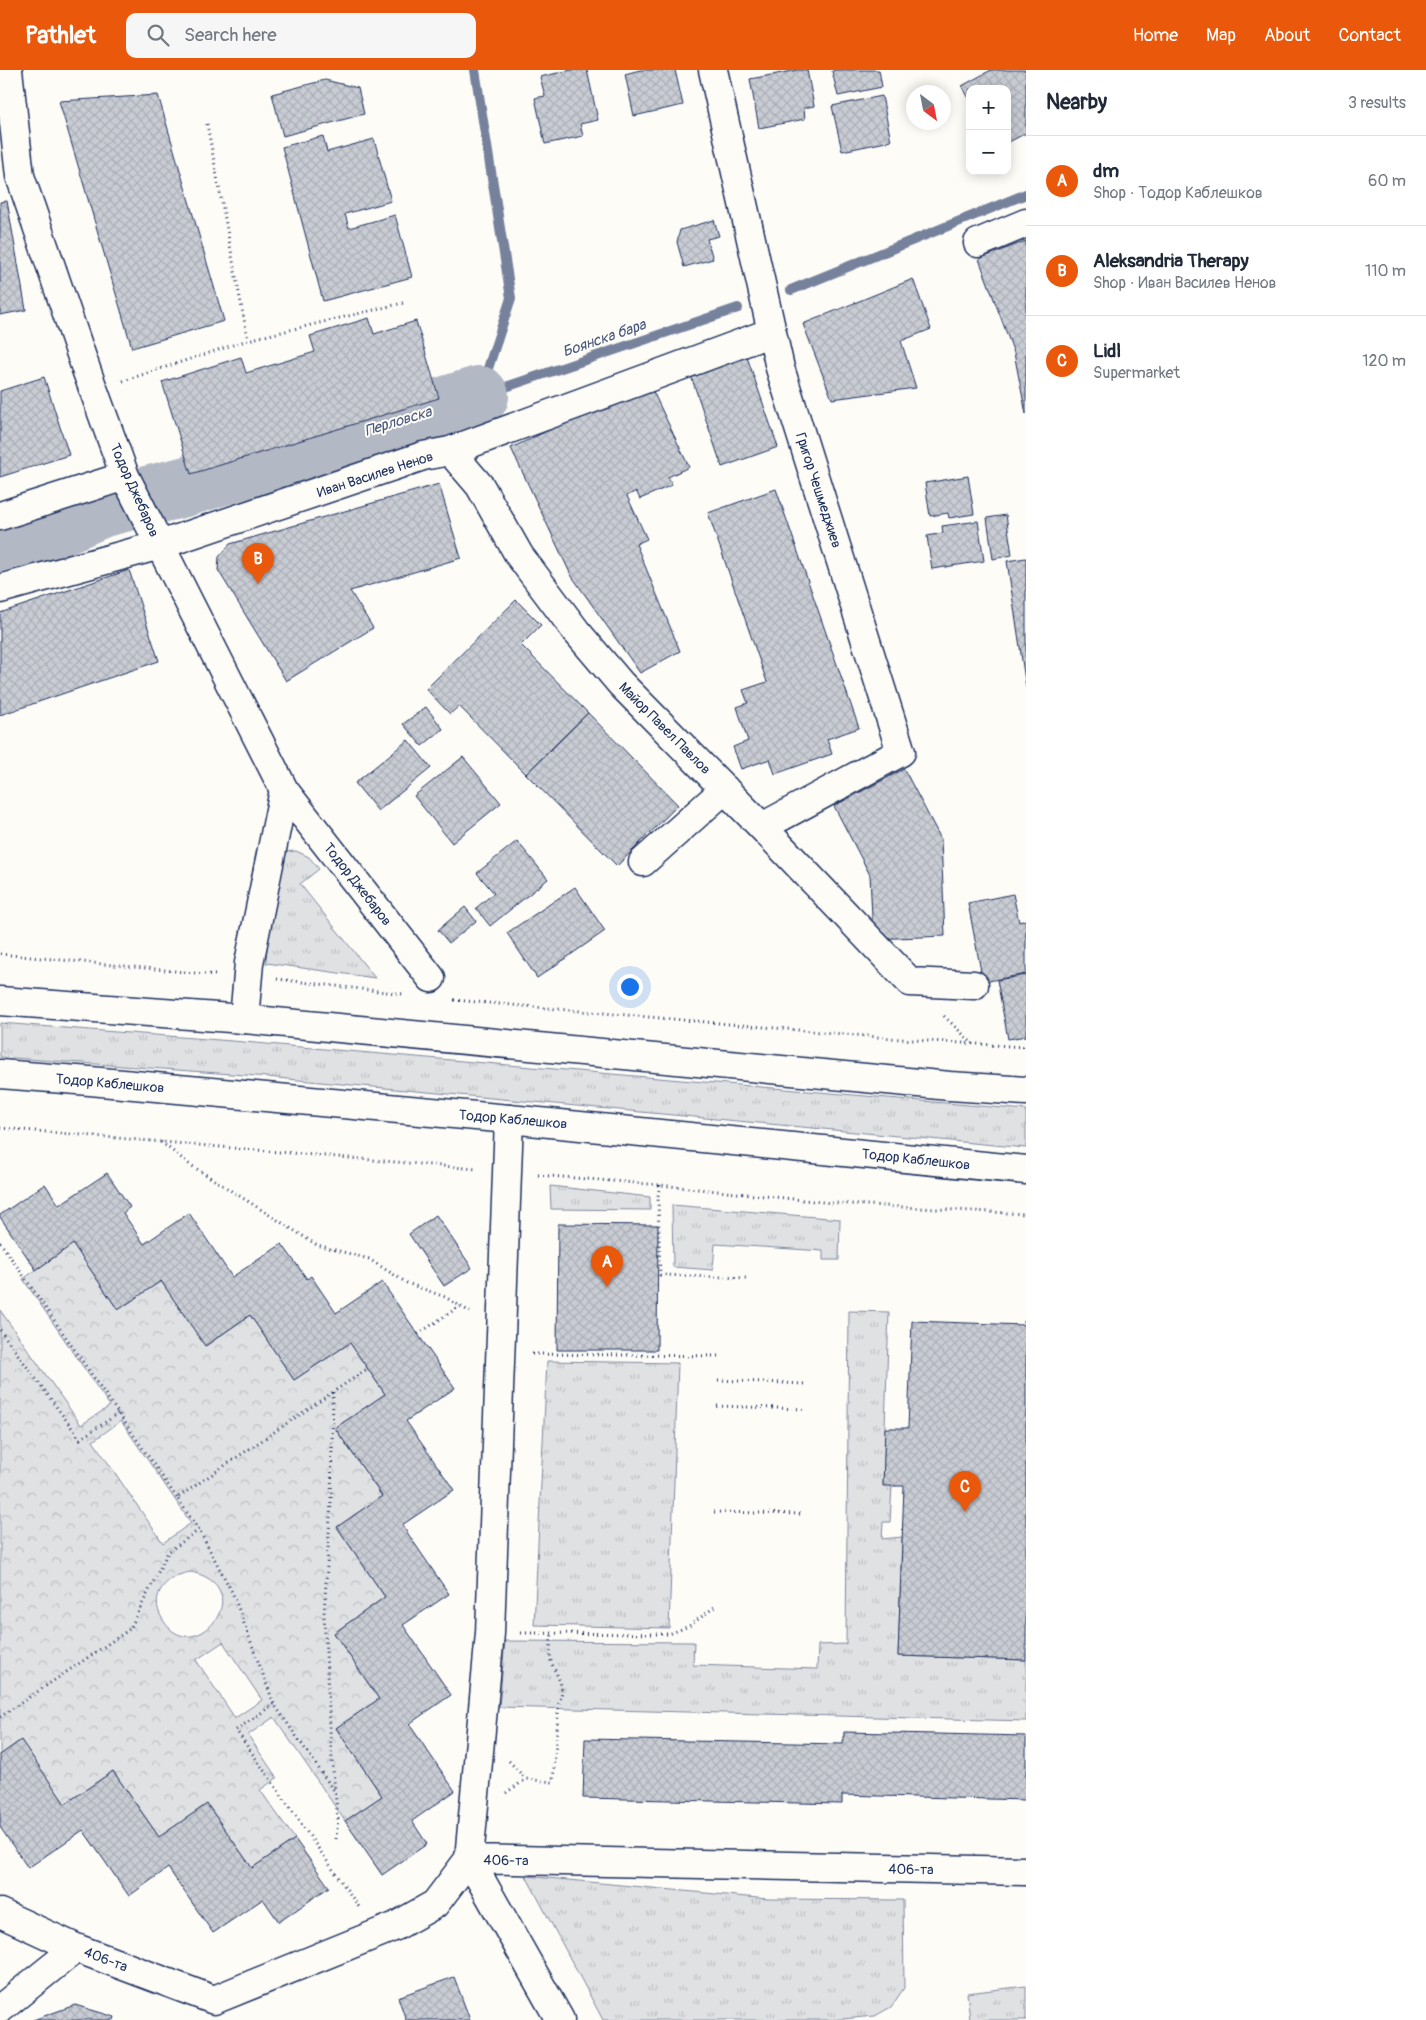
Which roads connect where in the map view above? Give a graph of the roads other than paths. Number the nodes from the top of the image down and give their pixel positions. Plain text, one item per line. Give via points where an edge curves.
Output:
1 (8, 70) edge
2 (713, 70) edge
3 (10, 177) edge
4 (1026, 223) edge
5 (978, 243) dead end
6 (772, 332) junction
7 (450, 451) junction
8 (128, 481) junction
9 (0, 516) edge
10 (158, 539) junction
11 (0, 589) edge
12 (724, 788) junction
13 (284, 790) junction
14 (762, 827) junction
15 (643, 862) dead end
16 (974, 985) dead end
17 (421, 986) road end
18 (0, 1000) edge
19 (244, 1019) junction
20 (0, 1074) edge
21 (1026, 1091) edge
22 (509, 1119) junction
23 (1026, 1170) edge
24 (470, 1859) junction
25 (1026, 1871) edge
26 (0, 1913) edge
27 (76, 1948) junction
28 (0, 2010) edge
29 (560, 2020) edge

1 - 3 street, Тодор Джебаров
2 - 6 street, Григор Чешмеджиев
3 - 8 street, Тодор Джебаров
4 - 5 street
6 - 7 street, Иван Василев Ненов
6 - 14 street, Григор Чешмеджиев via 780,368 901,752
7 - 10 street, Иван Василев Ненов via 423,456
7 - 12 street, Майор Павел Павлов via 480,486 519,554 576,631 621,684
8 - 9 street
8 - 10 street, Тодор Джебаров
10 - 11 street, Иван Василев Ненов
10 - 13 street, Тодор Джебаров
12 - 14 street, Майор Павел Павлов
12 - 15 street
13 - 17 street, Тодор Джебаров
13 - 19 street via 249,963
14 - 16 street, Майор Павел Павлов via 910,982
18 - 19 street
19 - 21 street
20 - 22 street, Тодор Каблешков
22 - 23 street, Тодор Каблешков
22 - 24 street via 490,1633
24 - 25 street, 406-та
24 - 27 street, 406-та via 435,1904 396,1926 214,2000
24 - 29 street
26 - 27 street
27 - 28 street, 406-та

